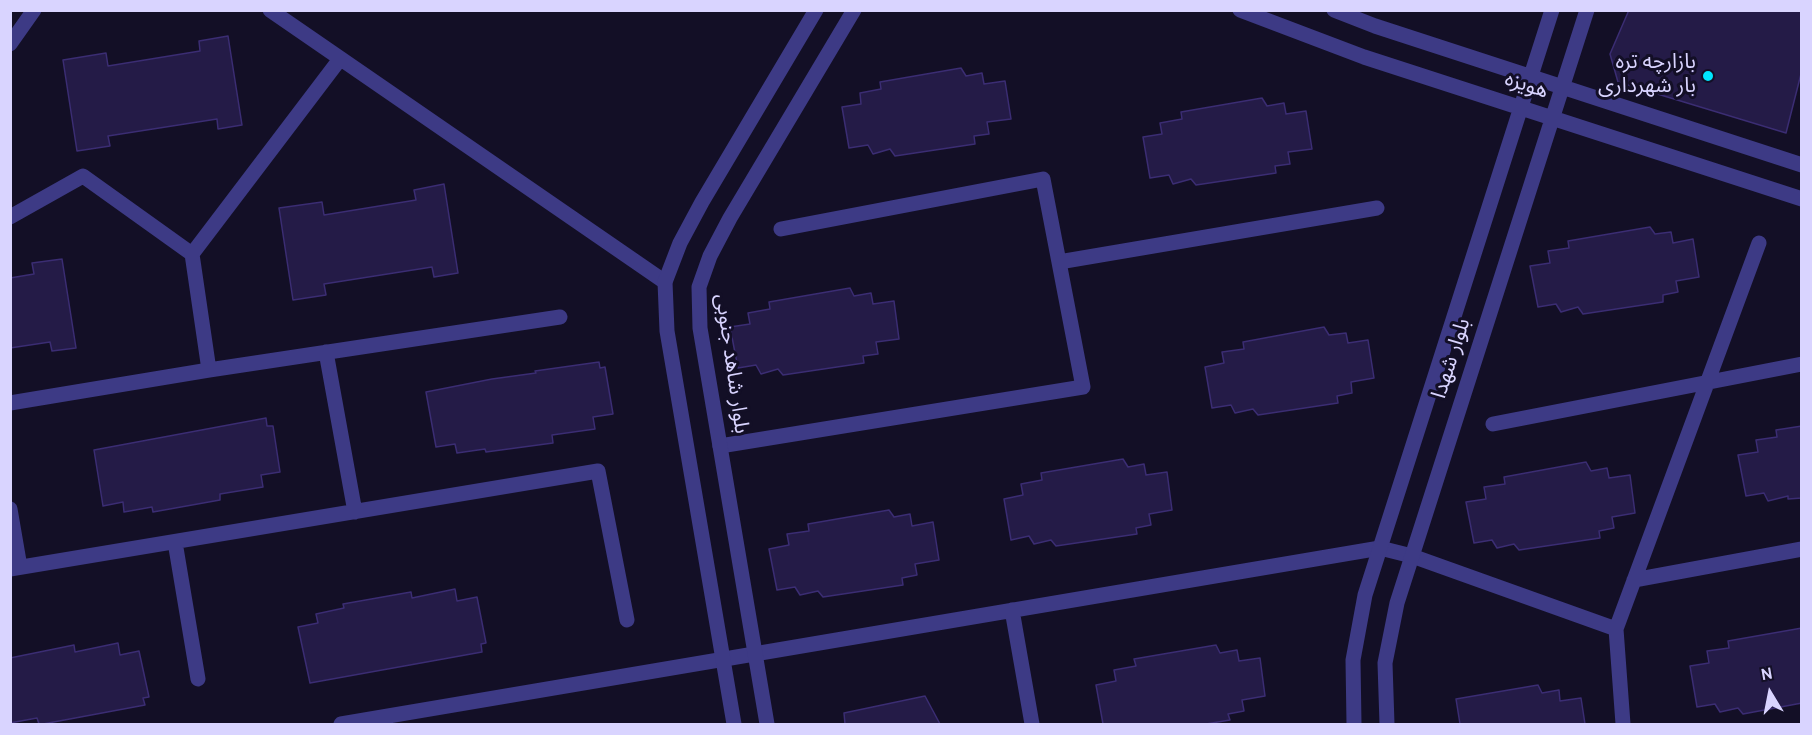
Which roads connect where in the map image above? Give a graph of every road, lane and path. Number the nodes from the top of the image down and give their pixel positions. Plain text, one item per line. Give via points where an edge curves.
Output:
1 (34, 10) edge
2 (270, 10) edge
3 (816, 10) edge
4 (854, 10) edge
5 (1240, 10) edge
6 (1334, 10) edge
7 (1552, 10) edge
8 (1587, 10) edge
9 (10, 44) edge
10 (340, 58) junction
11 (1531, 77) junction
12 (1563, 87) junction
13 (1521, 108) junction
14 (1553, 118) junction
15 (1802, 165) edge
16 (1802, 200) edge
17 (1377, 208) dead end
18 (10, 217) edge
19 (781, 229) dead end
20 (1759, 243) dead end
21 (192, 254) junction
22 (1059, 262) junction
23 (665, 282) junction
24 (560, 317) dead end
25 (326, 352) junction
26 (1802, 364) edge
27 (209, 370) junction
28 (1707, 382) junction
29 (10, 403) edge
30 (1493, 424) dead end
31 (720, 446) junction
32 (10, 509) edge
33 (355, 512) junction
34 (175, 542) junction
35 (1380, 548) junction
36 (1802, 549) edge
37 (1412, 556) junction
38 (15, 568) edge
39 (1634, 580) junction
40 (1012, 610) junction
41 (627, 620) dead end
42 (1616, 629) junction
43 (755, 654) junction
44 (723, 660) junction
45 (198, 679) dead end
46 (341, 724) edge
47 (734, 724) edge
48 (767, 724) edge
49 (1032, 724) edge
50 (1354, 724) edge
51 (1387, 724) edge
52 (1623, 724) edge

1 - 9 street
2 - 10 street
3 - 23 street via 702,202
4 - 31 street, بلوار شاهد جنوبی via 730,218 699,287 700,328
5 - 13 street, هویزه via 1364,57
6 - 11 street, هویزه
7 - 11 street, بلوار شهدا
8 - 12 street, بلوار شهدا
10 - 21 street
10 - 23 street
11 - 12 street, هویزه
11 - 13 street, بلوار شهدا
12 - 14 street, بلوار شهدا
12 - 15 street, هویزه
13 - 14 street, هویزه
13 - 35 street, بلوار شهدا
14 - 16 street, هویزه
14 - 37 street, بلوار شهدا
17 - 22 street
18 - 21 street via 83,176
19 - 22 street via 1043,179
20 - 28 street
21 - 27 street
22 - 31 street via 1083,387
23 - 44 street via 667,331
24 - 25 street
25 - 27 street
25 - 33 street
26 - 28 street
27 - 29 street
28 - 30 street
28 - 39 street
31 - 43 street, بلوار شاهد جنوبی
32 - 38 street
33 - 34 street
33 - 41 street via 598,471
34 - 38 street
34 - 45 street
35 - 37 street
35 - 40 street
35 - 50 street, بلوار شهدا via 1365,595 1353,660
36 - 39 street
37 - 42 street
37 - 51 street, بلوار شهدا via 1397,603 1385,663
39 - 42 street
40 - 43 street
40 - 49 street
42 - 52 street
43 - 44 street
43 - 48 street, بلوار شاهد جنوبی
44 - 46 street
44 - 47 street

